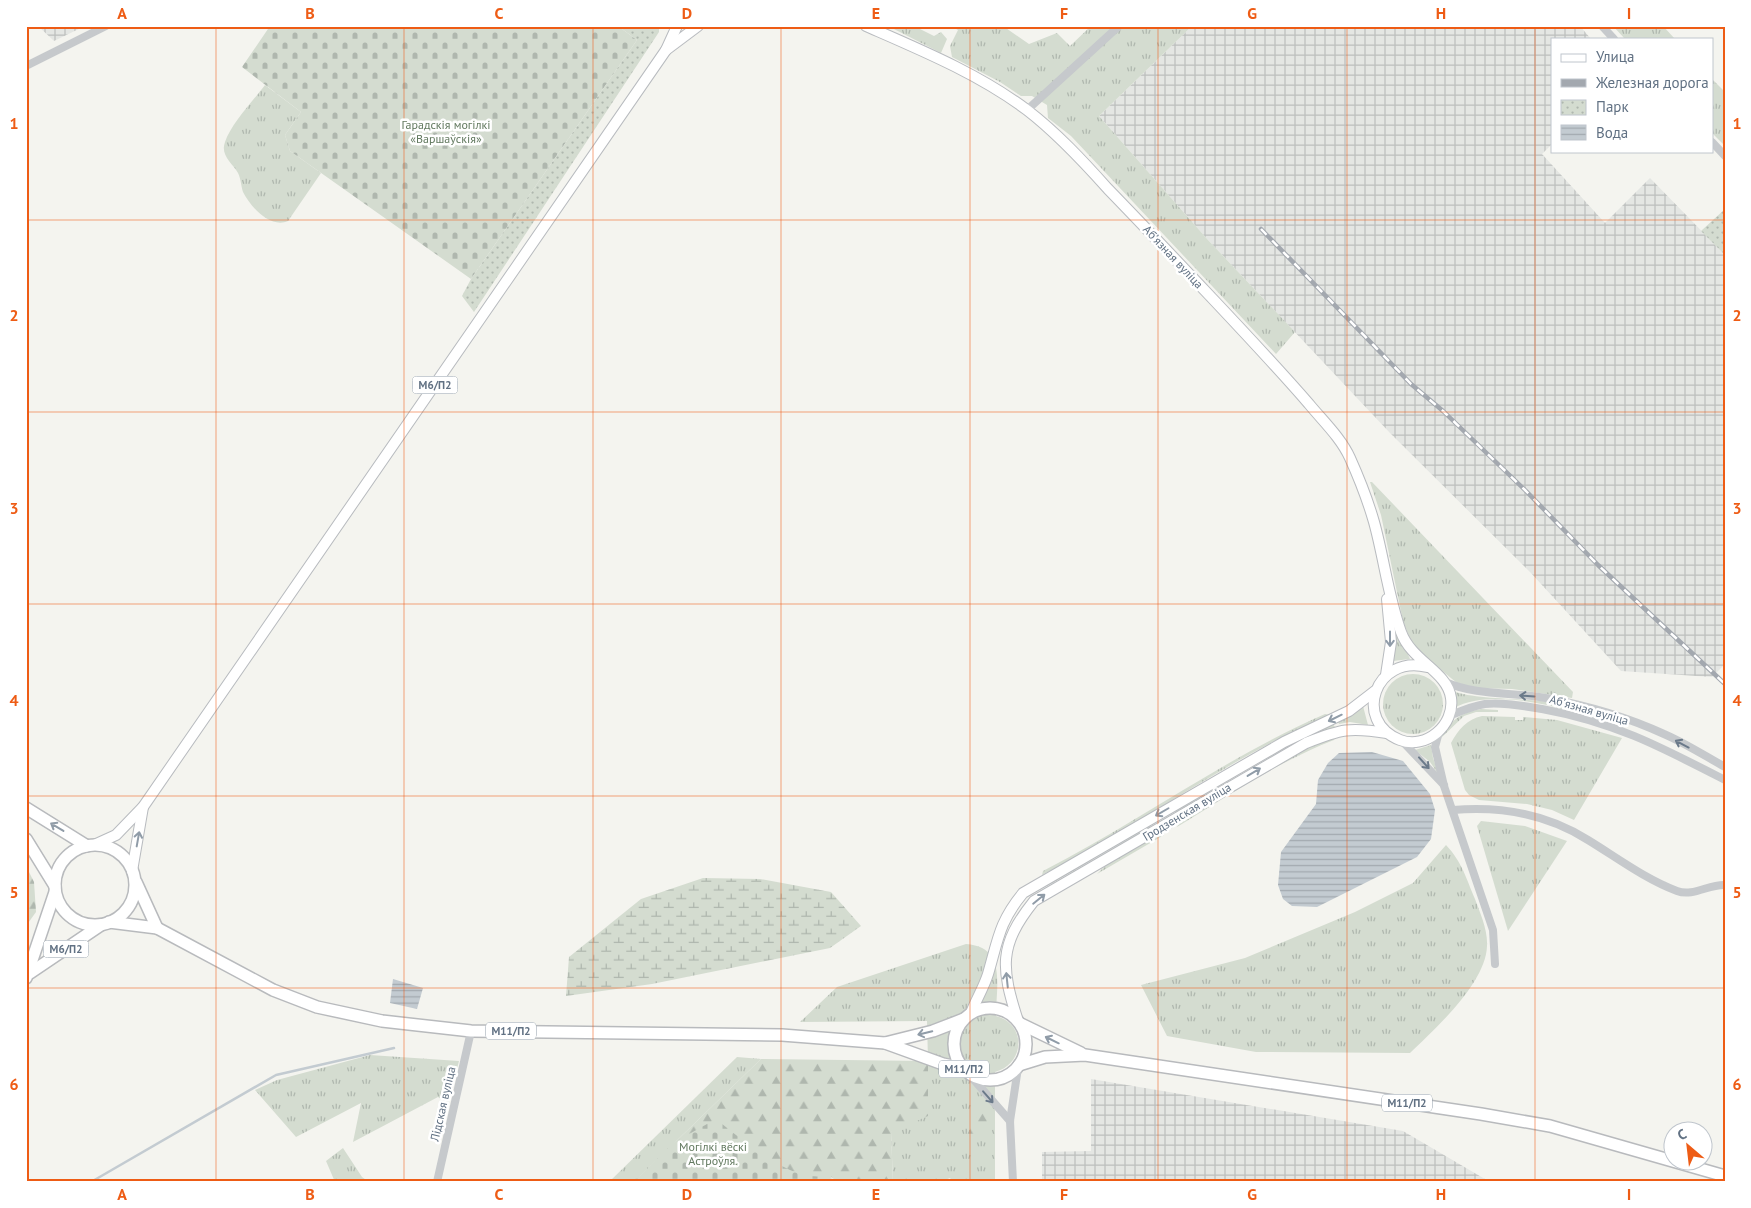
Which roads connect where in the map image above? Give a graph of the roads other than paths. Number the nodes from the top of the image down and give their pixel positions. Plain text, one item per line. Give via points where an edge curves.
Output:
1 (106, 26) edge
2 (677, 26) edge
3 (698, 26) edge
4 (866, 26) edge
5 (1119, 26) edge
6 (1602, 26) edge
7 (1613, 38) edge
8 (666, 50) junction
9 (26, 66) edge
10 (1027, 110) junction
11 (1714, 144) edge
12 (1725, 156) edge
13 (1385, 573) junction
14 (1427, 667) junction
15 (1386, 674) junction
16 (1445, 682) junction
17 (1375, 691) junction
18 (1449, 716) junction
19 (1439, 732) junction
20 (1387, 733) junction
21 (1402, 741) junction
22 (1725, 767) edge
23 (1725, 780) edge
24 (1444, 786) junction
25 (143, 807) junction
26 (26, 808) edge
27 (1453, 810) junction
28 (26, 839) edge
29 (91, 845) junction
30 (133, 874) junction
31 (1725, 885) edge
32 (55, 889) junction
33 (105, 923) junction
34 (157, 928) junction
35 (1495, 964) dead end
36 (28, 975) edge
37 (968, 1016) junction
38 (1020, 1023) junction
39 (471, 1031) junction
40 (885, 1043) junction
41 (1084, 1054) junction
42 (1018, 1066) junction
43 (965, 1070) junction
44 (1010, 1121) junction
45 (1725, 1176) edge
46 (437, 1182) edge
47 (1013, 1182) edge

1 - 9 street
2 - 8 main road, М6/П2
3 - 8 main road, М6/П2
4 - 10 main road, Абʼязная вуліца via 989,86
5 - 10 street
6 - 7 street
8 - 25 main road, М6/П2
10 - 13 main road, Абʼязная вуліца via 1069,147 1275,365 1336,436 1349,456 1374,522
11 - 12 street
13 - 14 main road, Абʼязная вуліца via 1401,632 1410,650
13 -> 15 main road, Абʼязная вуліца via 1391,642
14 - 15 main road via 1406,665
14 - 16 main road, Абʼязная вуліца
15 - 17 main road, Абʼязная вуліца
16 - 18 main road via 1451,699
22 -> 16 street, Абʼязная вуліца via 1664,734 1578,704 1548,698 1478,693
17 - 20 main road via 1373,706
17 -> 37 main road, Гродзенская вуліца via 1349,711 1284,742 1023,893 1004,919 987,976
18 - 19 main road
18 - 23 street, Абʼязная вуліца via 1486,704 1526,706 1572,715 1649,741
19 - 21 main road via 1428,739
19 - 24 street via 1435,747
20 - 21 main road
38 -> 20 main road, Гродзенская вуліца via 1006,980 1007,949 1019,921 1034,901 1306,743 1338,730 1357,728
21 -> 24 street
24 - 27 street
25 - 29 main road, М6/П2 via 116,835
30 -> 25 main road, М6/П2
29 -> 26 highway
27 - 31 street via 1473,809 1541,817 1569,829 1632,869 1678,892 1689,893
27 - 35 street via 1493,930
28 - 32 highway, М11/П2
29 - 30 highway via 114,850 125,859
29 - 32 highway via 74,851 64,860 57,872
30 - 33 highway via 134,892 130,905 121,916
30 - 34 highway
32 - 33 highway, М11/П2 via 60,906 69,916 81,923
32 - 36 highway, М6/П2
33 - 34 highway, М11/П2
33 - 36 highway, М6/П2
34 - 39 highway, М11/П2 via 273,990 317,1006 382,1021
37 - 38 highway, М11/П2 via 996,1008 1012,1015
37 -> 40 highway, М11/П2 via 933,1031
37 - 43 highway, М11/П2 via 957,1030 954,1043 956,1056
41 -> 38 highway, М11/П2
38 - 42 highway via 1026,1045
39 - 40 highway, М11/П2 via 782,1035
39 - 46 street, Лідская вуліца
40 - 43 highway, М11/П2
41 - 42 highway, М11/П2 via 1045,1057
41 - 45 highway, М11/П2 via 1550,1126
42 - 43 highway, М11/П2 via 1007,1076 994,1080 980,1079
42 - 44 street
43 -> 44 street
44 - 47 street

